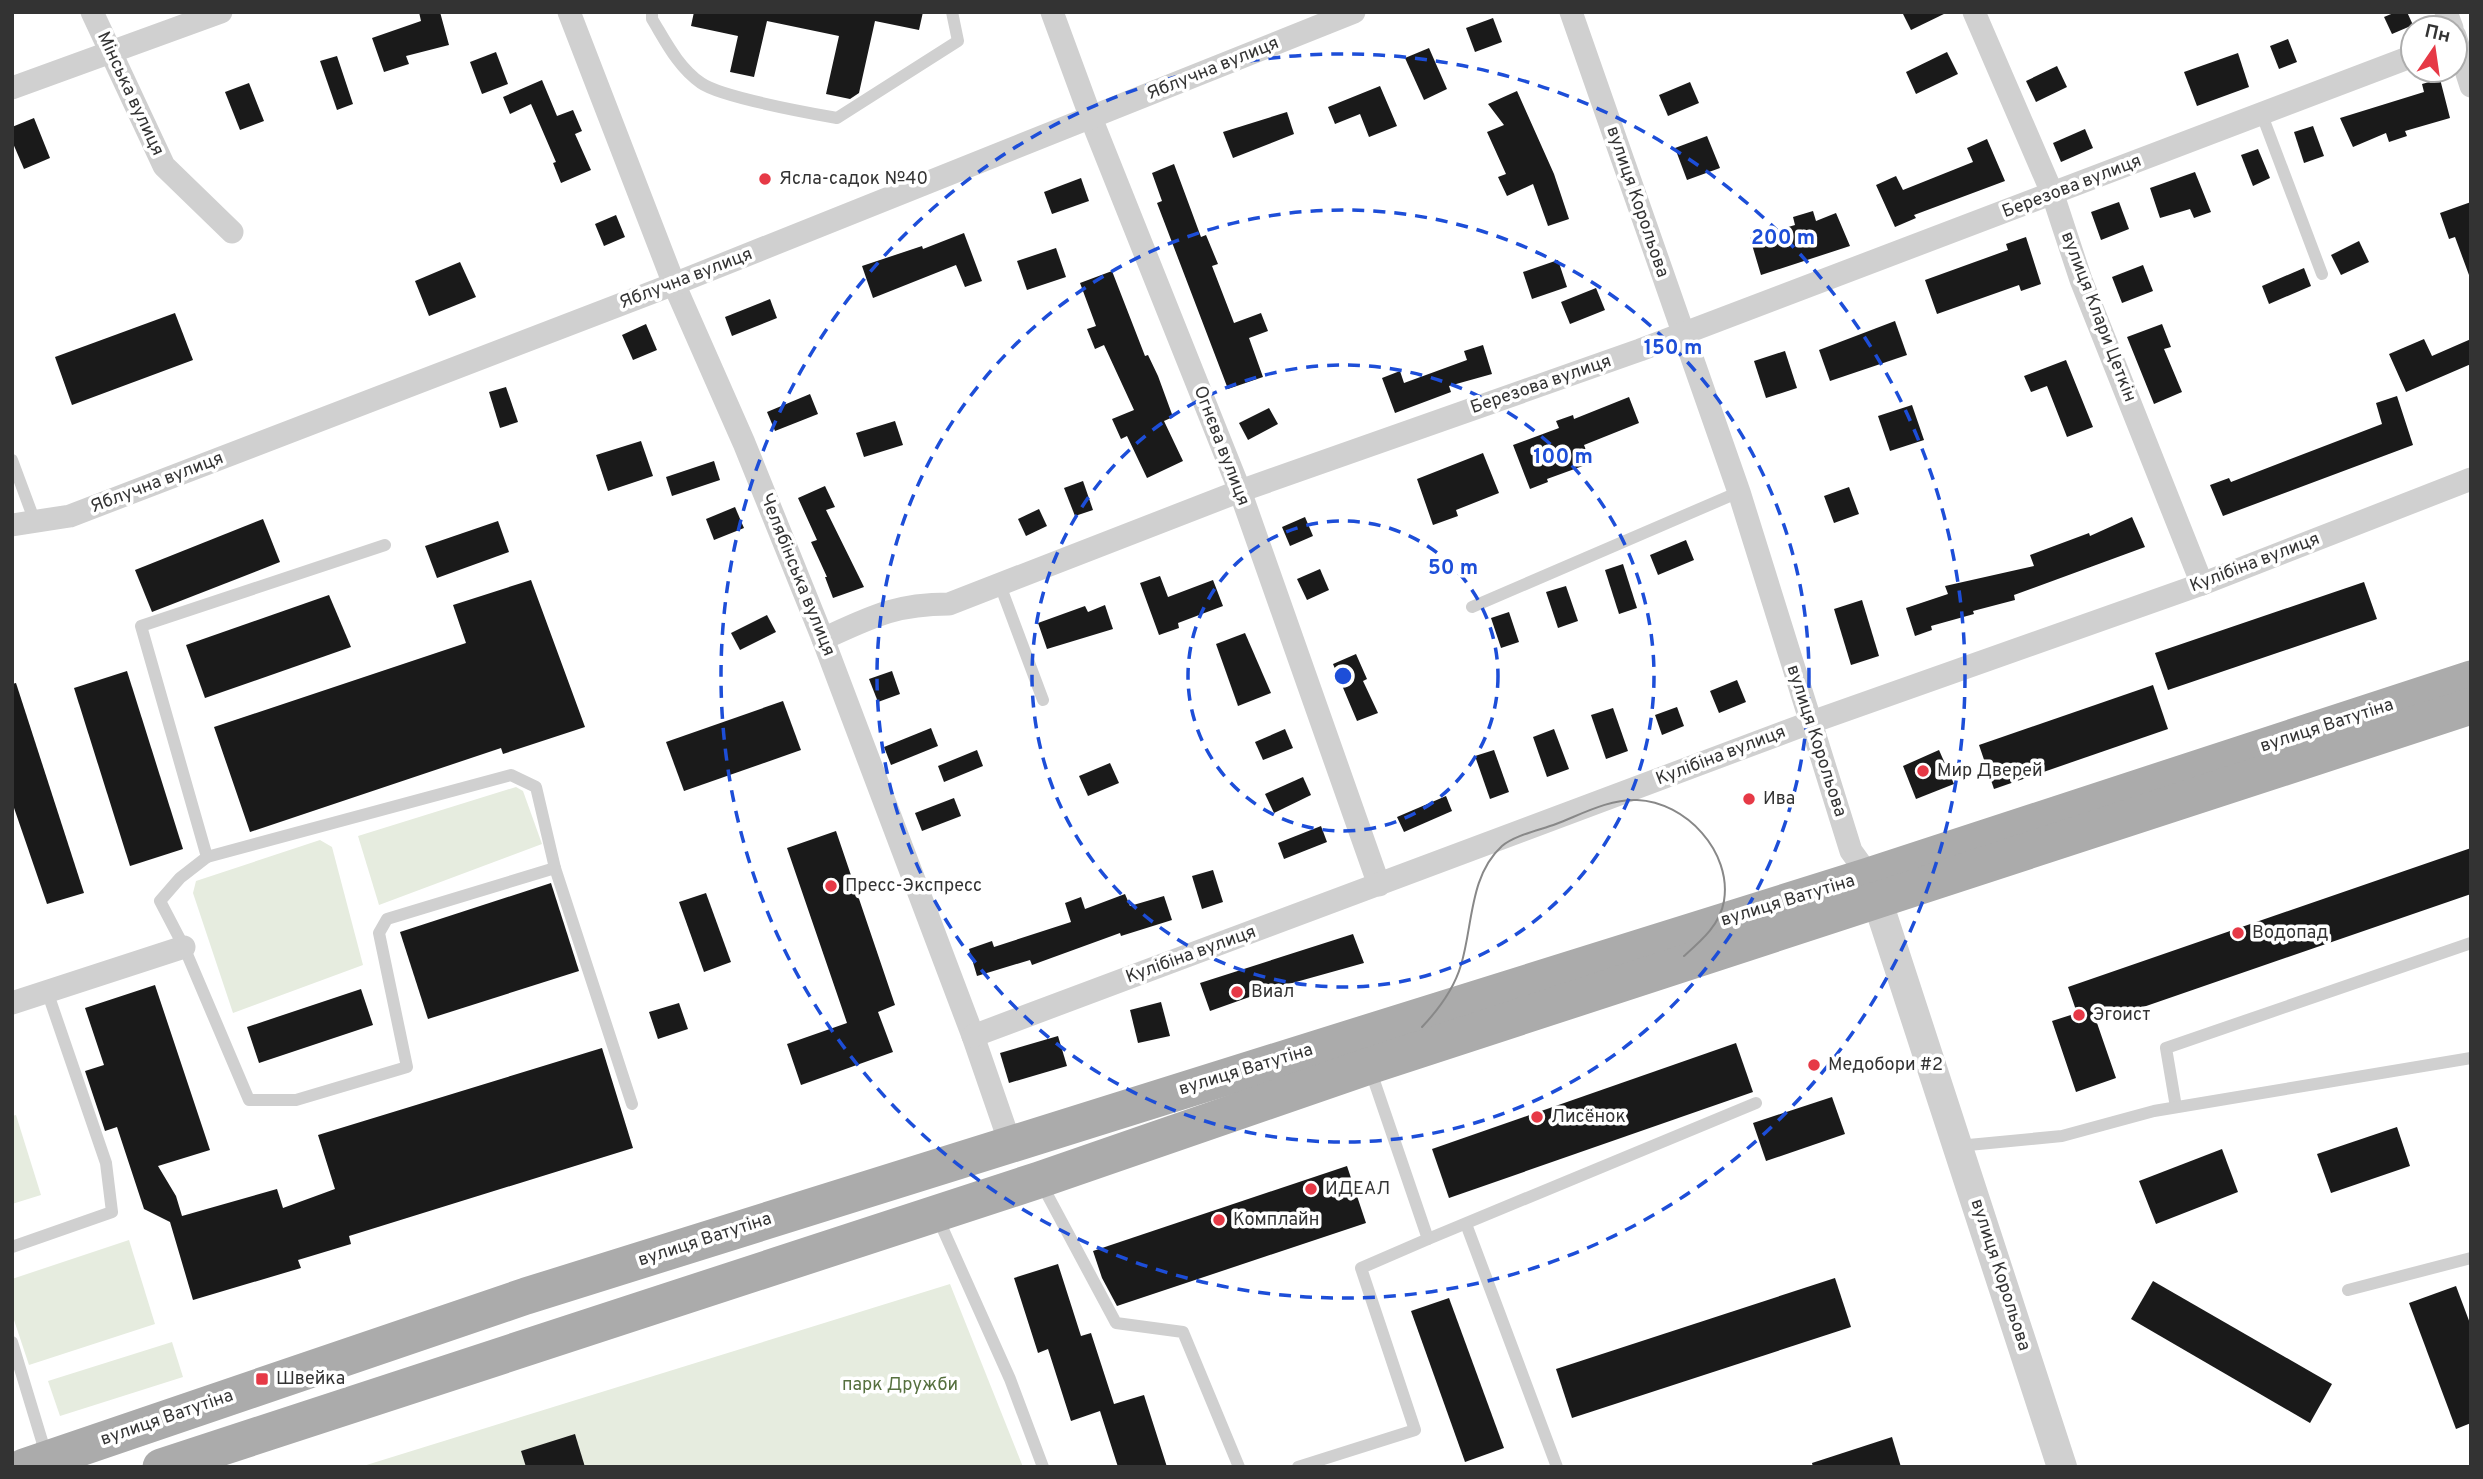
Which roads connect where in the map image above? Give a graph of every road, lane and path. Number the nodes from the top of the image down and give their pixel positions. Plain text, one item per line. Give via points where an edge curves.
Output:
1 (93, 12) edge
2 (220, 12) edge
3 (569, 12) edge
4 (652, 12) edge
5 (952, 12) edge
6 (1052, 12) edge
7 (1354, 12) edge
8 (1571, 12) edge
9 (1973, 12) edge
10 (111, 54) junction
11 (2399, 62) edge
12 (12, 88) edge
13 (2262, 115) junction
14 (1091, 118) junction
15 (2053, 195) junction
16 (232, 232) dead end
17 (2322, 274) dead end
18 (674, 284) junction
19 (1683, 334) junction
20 (12, 460) edge
21 (2471, 479) edge
22 (1240, 491) junction
23 (1739, 492) junction
24 (24, 524) edge
25 (385, 545) dead end
26 (1000, 584) junction
27 (2202, 584) junction
28 (1472, 607) dead end
29 (823, 639) junction
30 (2471, 679) edge
31 (1043, 700) dead end
32 (2471, 706) edge
33 (1809, 723) junction
34 (207, 858) junction
35 (555, 868) junction
36 (1379, 885) junction
37 (1873, 889) junction
38 (2471, 943) edge
39 (184, 947) junction
40 (47, 991) junction
41 (12, 1003) edge
42 (973, 1036) junction
43 (2471, 1058) edge
44 (1369, 1066) junction
45 (1756, 1103) dead end
46 (632, 1104) dead end
47 (2176, 1107) junction
48 (1010, 1143) junction
49 (1957, 1146) junction
50 (1040, 1180) junction
51 (935, 1213) junction
52 (1466, 1224) junction
53 (1428, 1239) junction
54 (12, 1247) edge
55 (2471, 1258) edge
56 (2348, 1290) dead end
57 (12, 1342) edge
58 (34, 1463) edge
59 (161, 1467) edge
60 (1043, 1467) edge
61 (1240, 1467) edge
62 (1298, 1467) edge
63 (1557, 1467) edge
64 (2062, 1467) edge

1 - 10 street, Мінська вулиця
2 - 10 street
3 - 18 street, Челябінська вулиця
4 - 5 lane via 682,66 703,85 836,118 958,41
6 - 14 street, Огнєва вулиця
7 - 14 street, Яблучна вулиця
8 - 19 street, вулиця Корольова
9 - 15 street, вулиця Клари Цеткін
10 - 12 street
10 - 16 street, Мінська вулиця via 164,166
11 - 13 street, Березова вулиця
13 - 15 street, Березова вулиця
13 - 17 lane
14 - 18 street, Яблучна вулиця
14 - 22 street, Огнєва вулиця
15 - 19 street, Березова вулиця
15 - 27 street, вулиця Клари Цеткін via 2081,280
18 - 24 street, Яблучна вулиця via 71,516
18 - 29 street, Челябінська вулиця
19 - 22 street, Березова вулиця
19 - 23 street, вулиця Корольова
20 - 24 lane
21 - 27 street, Кулібіна вулиця
22 - 26 street, Березова вулиця
22 - 36 street, Огнєва вулиця
23 - 28 lane
23 - 33 street, вулиця Корольова
25 - 34 lane via 141,626
26 - 29 street, Березова вулиця via 949,604 911,604
26 - 31 lane
27 - 33 street, Кулібіна вулиця
29 - 42 street, Челябінська вулиця
30 - 37 main road, вулиця Ватутіна
32 - 37 main road, вулиця Ватутіна
33 - 36 street, Кулібіна вулиця
33 - 37 street, вулиця Корольова via 1851,851
34 - 35 lane via 511,775 536,787
34 - 39 lane via 160,901
35 - 39 lane via 387,919 379,933 407,1066 296,1100 249,1100
35 - 46 lane
36 - 42 street, Кулібіна вулиця
37 - 44 main road, вулиця Ватутіна
37 - 48 main road, вулиця Ватутіна
37 - 49 street, вулиця Корольова
38 - 47 lane via 2166,1048
39 - 40 street
40 - 41 street
40 - 54 lane via 106,1163 112,1212
42 - 48 street, Челябінська вулиця
43 - 47 lane
44 - 50 main road, вулиця Ватутіна
44 - 53 lane
45 - 52 lane
47 - 49 lane via 2062,1136
48 - 58 main road, вулиця Ватутіна via 526,1296
49 - 64 street, вулиця Корольова
50 - 51 main road, вулиця Ватутіна
50 - 61 lane via 1116,1322 1183,1332
51 - 59 main road, вулиця Ватутіна
51 - 60 lane via 1010,1379
52 - 53 lane
52 - 63 lane
53 - 62 lane via 1361,1268 1415,1430
55 - 56 lane
57 - 58 lane via 42,1441

